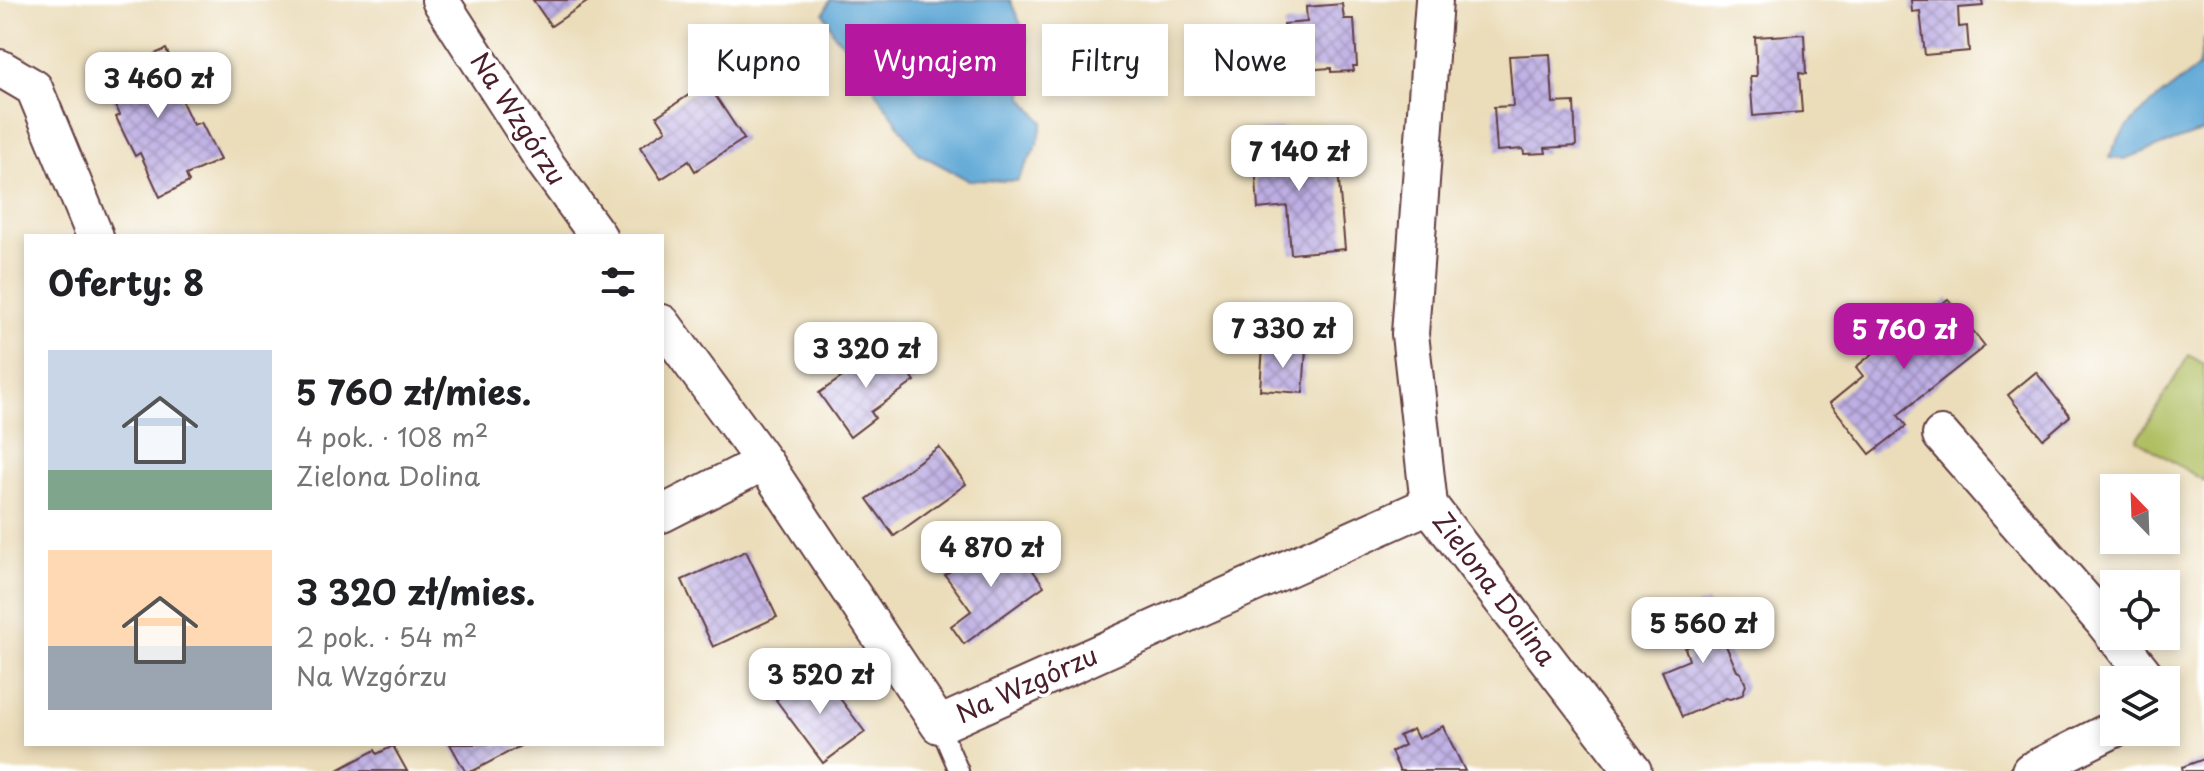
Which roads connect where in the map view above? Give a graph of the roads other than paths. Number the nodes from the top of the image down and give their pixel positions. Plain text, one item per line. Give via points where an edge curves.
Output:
1 (440, 0) edge
2 (1434, 0) edge
3 (0, 68) edge
4 (94, 234) edge
5 (597, 234) edge
6 (664, 326) edge
7 (1941, 435) dead end
8 (764, 462) junction
9 (1429, 505) junction
10 (664, 513) edge
11 (2138, 666) edge
12 (939, 725) junction
13 (2100, 736) edge
14 (959, 771) edge
15 (1633, 771) edge
16 (2030, 771) edge

1 - 5 street, Na Wzgórzu
2 - 9 street, Zielona Dolina via 1410,334
3 - 4 street via 34,88
6 - 8 street, Na Wzgórzu
7 - 11 street
8 - 10 street
8 - 12 street, Na Wzgórzu
9 - 12 street, Na Wzgórzu
9 - 15 street, Zielona Dolina
12 - 14 lane
13 - 16 street

